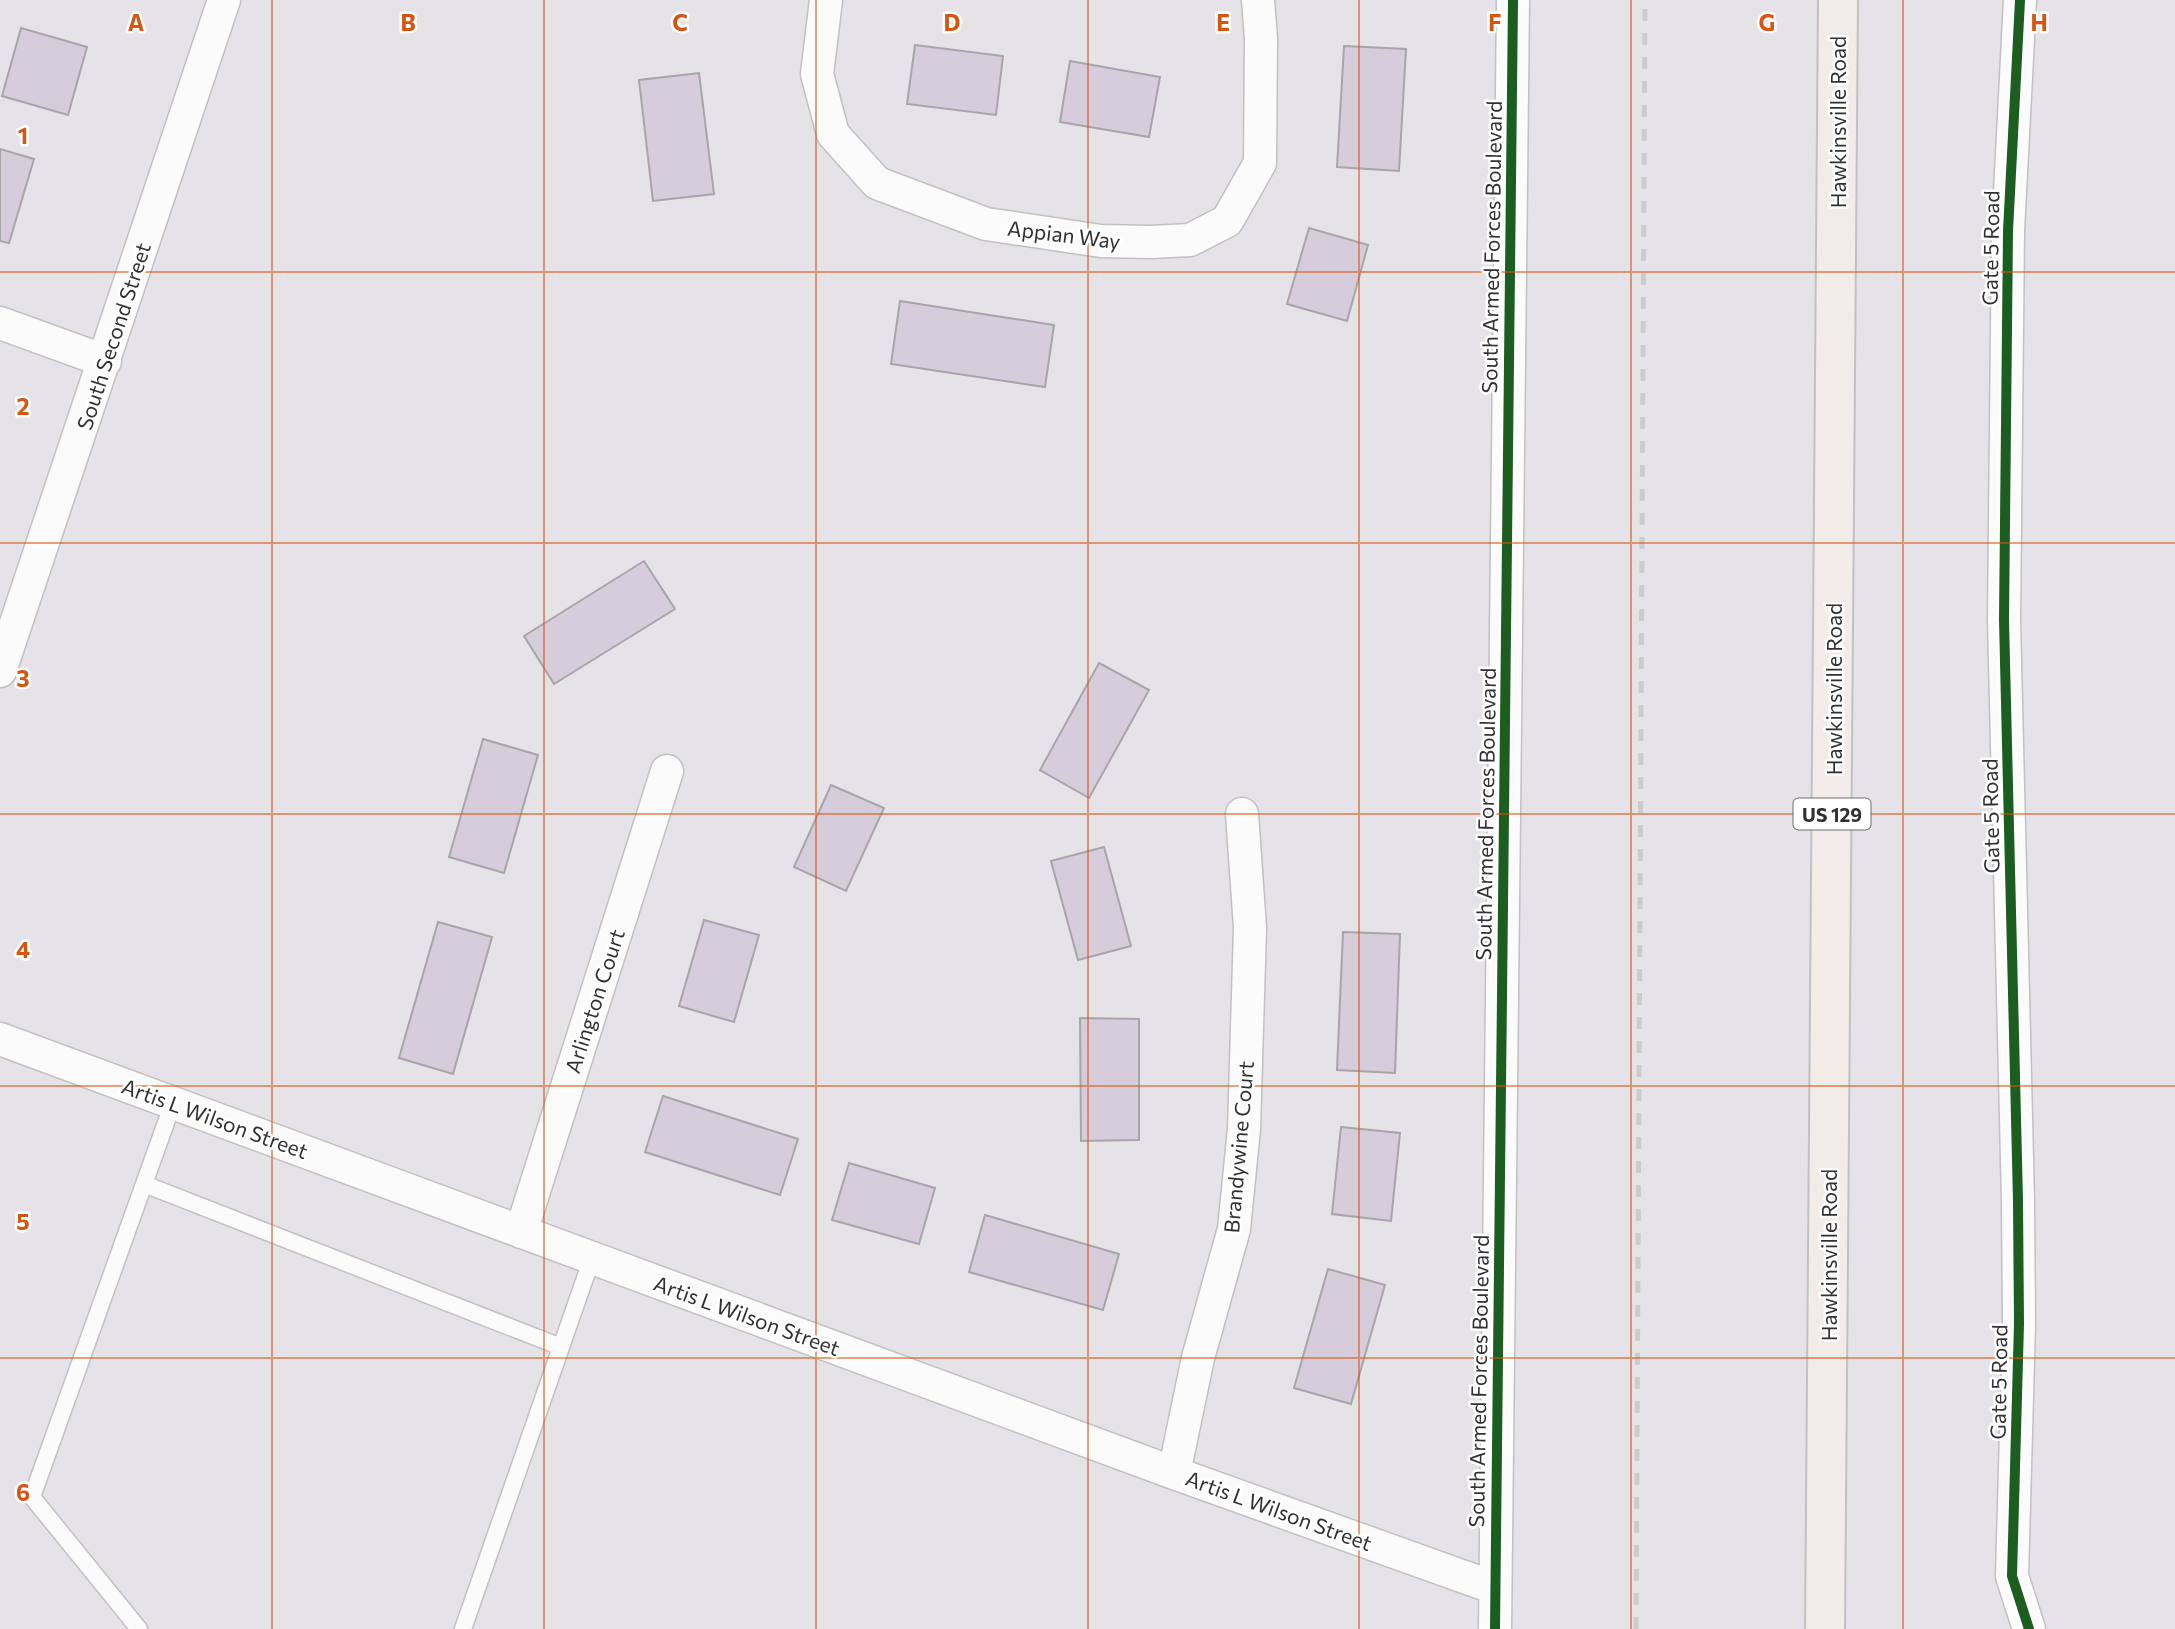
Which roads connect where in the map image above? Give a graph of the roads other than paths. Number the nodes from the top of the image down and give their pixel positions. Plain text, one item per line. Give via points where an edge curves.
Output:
1 (225, 0) edge
2 (826, 0) edge
3 (1258, 0) edge
4 (1513, 0) edge
5 (1838, 0) edge
6 (2020, 0) edge
7 (0, 323) edge
8 (106, 360) junction
9 (0, 671) edge
10 (667, 771) dead end
11 (1242, 814) dead end
12 (0, 1039) edge
13 (173, 1102) junction
14 (144, 1184) junction
15 (522, 1232) junction
16 (592, 1258) junction
17 (561, 1347) junction
18 (1174, 1473) junction
19 (1495, 1588) junction
20 (139, 1629) edge
21 (463, 1629) edge
22 (1495, 1629) edge
23 (1825, 1629) edge
24 (2029, 1629) edge

1 - 8 street, South Second Street
2 - 3 street, Appian Way via 817,74 833,134 877,183 986,224 1101,241 1151,242 1190,240 1227,221 1260,163
4 - 19 street, South Armed Forces Boulevard
5 - 23 main road, Hawkinsville Road / US 129
6 - 24 street, Gate 5 Road via 2008,231 2004,620 2018,1297 2012,1576
7 - 8 street
8 - 9 street, South Second Street
10 - 15 street, Arlington Court
11 - 18 street, Brandywine Court via 1250,928 1237,1204
12 - 13 street, Artis L Wilson Street
13 - 14 lane
13 - 15 street, Artis L Wilson Street
14 - 17 lane
14 - 20 lane via 33,1497
15 - 16 street, Artis L Wilson Street
16 - 17 lane
16 - 18 street, Artis L Wilson Street
17 - 21 lane
18 - 19 street, Artis L Wilson Street
19 - 22 street, South Armed Forces Boulevard

